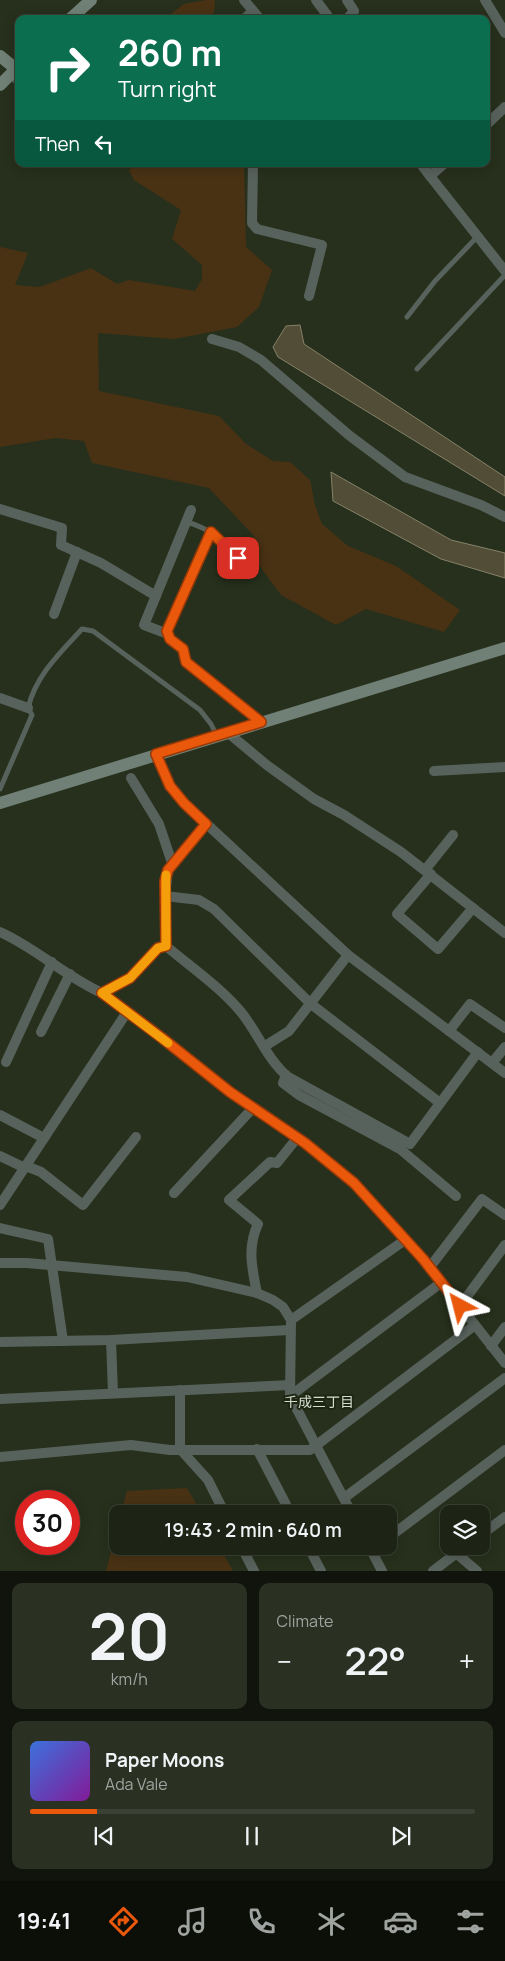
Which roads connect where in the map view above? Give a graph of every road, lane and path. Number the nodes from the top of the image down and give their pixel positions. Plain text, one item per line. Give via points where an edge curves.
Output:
1 (91, 0) edge
2 (244, 0) edge
3 (316, 0) edge
4 (347, 0) edge
5 (484, 0) edge
6 (74, 15) edge
7 (256, 15) edge
8 (327, 15) edge
9 (350, 15) edge
10 (505, 33) edge
11 (0, 56) edge
12 (12, 76) edge
13 (505, 108) edge
14 (490, 121) edge
15 (253, 167) edge
16 (423, 167) edge
17 (440, 167) edge
18 (430, 176) junction
19 (477, 237) junction
20 (505, 273) edge
21 (309, 296) dead end
22 (407, 317) dead end
23 (212, 339) dead end
24 (417, 369) dead end
25 (0, 509) edge
26 (191, 510) dead end
27 (505, 517) edge
28 (186, 522) junction
29 (211, 532) junction
30 (77, 552) junction
31 (238, 558) dead end
32 (156, 596) junction
33 (54, 614) dead end
34 (168, 634) junction
35 (505, 648) edge
36 (0, 698) edge
37 (28, 708) junction
38 (261, 722) junction
39 (222, 734) junction
40 (156, 754) junction
41 (505, 767) edge
42 (434, 771) dead end
43 (131, 778) dead end
44 (0, 790) edge
45 (0, 803) edge
46 (206, 824) junction
47 (453, 835) dead end
48 (172, 863) junction
49 (428, 872) junction
50 (165, 896) junction
51 (473, 908) junction
52 (503, 928) edge
53 (0, 932) edge
54 (166, 946) junction
55 (348, 955) junction
56 (52, 962) junction
57 (70, 974) junction
58 (102, 993) junction
59 (311, 1004) junction
60 (127, 1012) junction
61 (505, 1028) edge
62 (449, 1031) junction
63 (41, 1032) dead end
64 (265, 1046) junction
65 (505, 1047) edge
66 (478, 1052) junction
67 (6, 1062) dead end
68 (492, 1063) junction
69 (505, 1072) edge
70 (286, 1075) junction
71 (440, 1103) junction
72 (253, 1108) junction
73 (0, 1115) edge
74 (136, 1137) dead end
75 (44, 1138) junction
76 (297, 1138) junction
77 (0, 1156) edge
78 (26, 1167) junction
79 (174, 1193) dead end
80 (456, 1196) dead end
81 (0, 1205) edge
82 (505, 1215) edge
83 (0, 1228) edge
84 (405, 1240) junction
85 (505, 1245) edge
86 (0, 1263) edge
87 (52, 1265) junction
88 (430, 1268) junction
89 (442, 1282) junction
90 (258, 1293) junction
91 (460, 1306) junction
92 (290, 1325) junction
93 (475, 1325) junction
94 (505, 1327) edge
95 (111, 1340) junction
96 (63, 1341) junction
97 (0, 1342) edge
98 (491, 1346) junction
99 (505, 1363) edge
100 (505, 1378) edge
101 (290, 1385) junction
102 (180, 1390) junction
103 (114, 1393) junction
104 (290, 1396) junction
105 (0, 1399) edge
106 (316, 1445) junction
107 (257, 1449) junction
108 (180, 1450) junction
109 (505, 1450) edge
110 (0, 1456) edge
111 (344, 1498) junction
112 (220, 1505) edge
113 (286, 1505) edge
114 (348, 1505) edge
115 (505, 1518) edge
116 (490, 1529) edge
117 (397, 1531) edge
118 (246, 1555) edge
119 (313, 1555) edge
120 (375, 1555) edge
121 (453, 1555) edge
122 (458, 1555) edge
123 (254, 1571) edge
124 (322, 1571) edge
125 (382, 1571) edge
126 (432, 1571) edge
127 (477, 1571) edge

1 - 6 street
2 - 7 street
3 - 8 street
4 - 9 street via 354,11
5 - 10 street
11 - 12 street
13 - 14 street
15 - 21 street via 252,223 257,229 322,245
16 - 18 street
17 - 18 street
18 - 19 street
19 - 20 street
19 - 22 lane via 435,281
20 - 24 lane
23 - 27 street via 239,347 261,360 405,478
25 - 30 street via 62,528 61,545
26 - 28 street
28 - 29 lane
28 - 32 street
29 - 31 lane
29 - 34 lane
30 - 32 street
30 - 33 street
32 - 34 street via 144,625
34 - 38 lane via 183,649 186,662
35 - 38 street
36 - 37 street
37 - 39 lane via 42,674 82,629 93,630 200,710
37 - 44 lane via 32,715
38 - 39 street
39 - 40 street
39 - 49 street via 314,799
40 - 45 street
40 - 46 street via 170,786
41 - 42 street
43 - 48 street via 158,824
46 - 48 street
46 - 55 street
47 - 49 street
48 - 50 street via 166,875
49 - 51 street
49 - 51 street via 397,914 438,949
50 - 54 street
50 - 59 street via 199,900 214,910
51 - 52 street
53 - 56 street
54 - 58 street via 158,948 130,978
54 - 64 street via 233,1003
55 - 59 street
55 - 62 street
56 - 57 street
56 - 67 street
57 - 58 street
57 - 63 street
58 - 60 street
59 - 64 street via 289,1031
59 - 71 street
60 - 72 street
60 - 75 street
61 - 62 street via 470,1004
62 - 66 street
64 - 70 street
65 - 68 street
66 - 68 street
66 - 71 street
68 - 69 street
70 - 71 street via 410,1144
70 - 80 street via 283,1083 299,1095 400,1149
72 - 76 street
72 - 79 street
73 - 75 street
74 - 78 street via 83,1205 42,1172
75 - 78 street
76 - 84 street via 354,1183
76 - 90 street via 277,1163 270,1162 229,1200 258,1224 252,1237 251,1267
77 - 78 street
78 - 81 street
82 - 88 street via 482,1199
83 - 87 street via 48,1239
84 - 88 street
84 - 92 street
85 - 91 street
86 - 87 street
87 - 90 street via 187,1277
87 - 96 street
88 - 89 street
89 - 91 street
89 - 104 street
90 - 92 street via 284,1307
91 - 93 street
92 - 95 street
92 - 101 street
93 - 98 street
93 - 106 street
94 - 98 street
95 - 96 street
95 - 103 street
96 - 97 street
98 - 99 street
100 - 111 street
101 - 102 street
101 - 104 street
102 - 103 street
102 - 108 street
103 - 105 street
104 - 106 street
106 - 107 street via 310,1450
106 - 111 street
107 - 108 street
107 - 113 street
108 - 110 street via 131,1444
108 - 112 street via 208,1480
109 - 117 street
111 - 114 street
115 - 116 street
118 - 123 street
119 - 124 street
120 - 125 street
121 - 126 street
122 - 127 street

